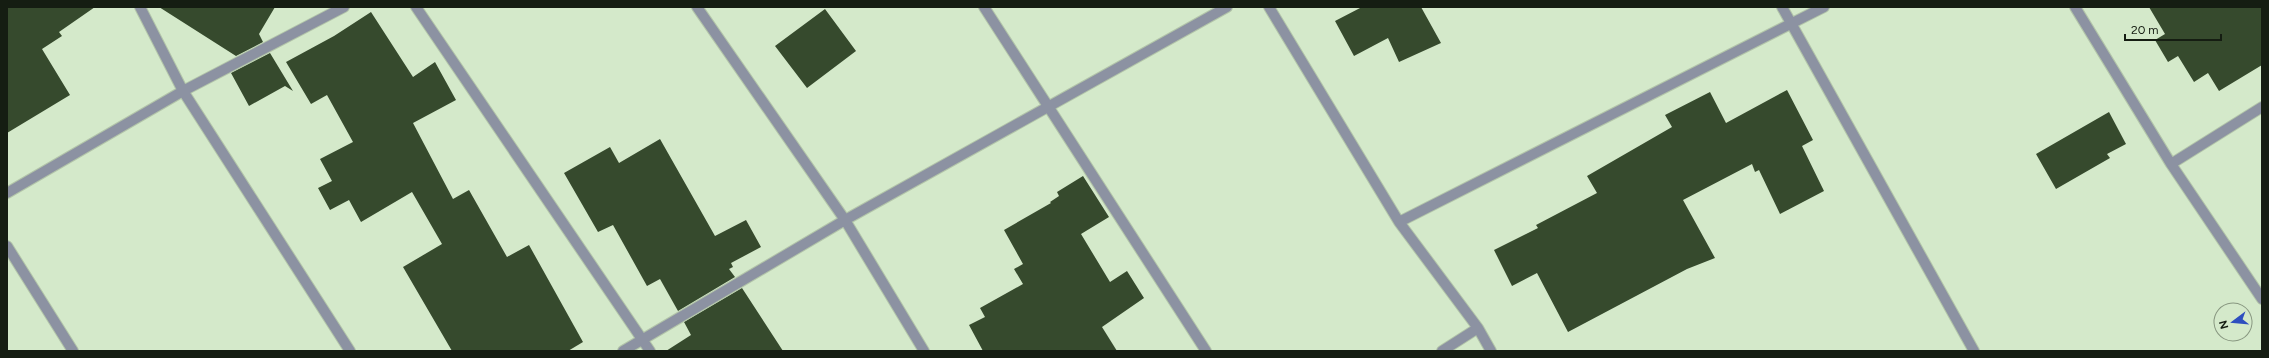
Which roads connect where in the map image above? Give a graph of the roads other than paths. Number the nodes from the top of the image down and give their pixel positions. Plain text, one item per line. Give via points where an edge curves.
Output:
1 (140, 7) edge
2 (344, 7) edge
3 (416, 7) edge
4 (697, 7) edge
5 (984, 7) edge
6 (1227, 7) edge
7 (1269, 7) edge
8 (1782, 7) edge
9 (1824, 7) edge
10 (2075, 7) edge
11 (1790, 23) junction
12 (183, 90) junction
13 (1048, 107) junction
14 (2262, 107) edge
15 (2171, 164) junction
16 (7, 193) edge
17 (845, 220) junction
18 (1399, 222) junction
19 (7, 246) edge
20 (2262, 299) edge
21 (1478, 328) junction
22 (644, 340) junction
23 (73, 351) edge
24 (350, 351) edge
25 (623, 351) edge
26 (650, 351) edge
27 (924, 351) edge
28 (1206, 351) edge
29 (1442, 351) edge
30 (1491, 351) edge
31 (1974, 351) edge

1 - 12 street
2 - 12 street
3 - 22 street
4 - 17 street
5 - 13 street
6 - 13 street
7 - 18 street
8 - 11 street
9 - 11 street
10 - 15 street
11 - 18 street
11 - 31 street
12 - 16 street
12 - 24 street
13 - 17 street
13 - 28 street
14 - 15 street
15 - 20 street
17 - 22 street
17 - 27 street
18 - 21 street
19 - 23 street
21 - 29 street
21 - 30 street
22 - 25 street
22 - 26 street

